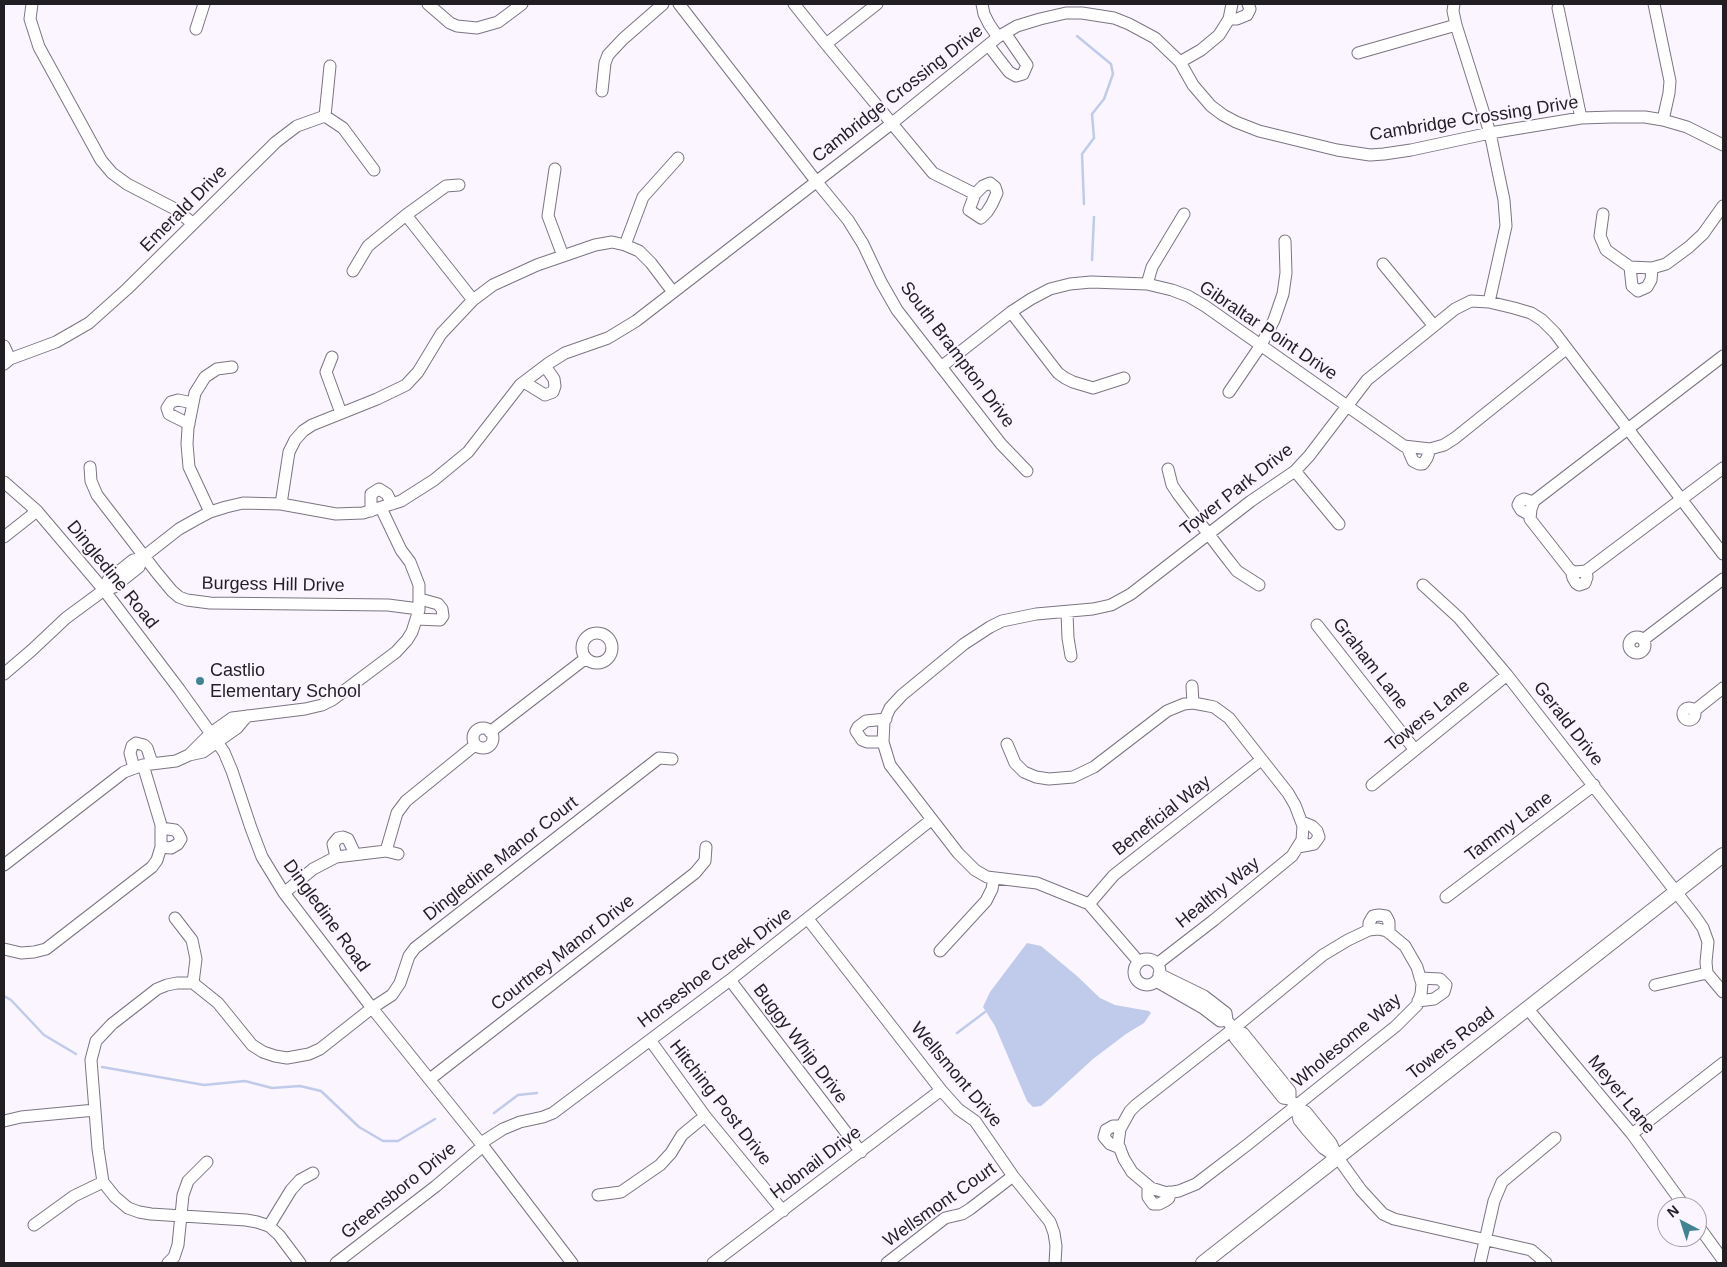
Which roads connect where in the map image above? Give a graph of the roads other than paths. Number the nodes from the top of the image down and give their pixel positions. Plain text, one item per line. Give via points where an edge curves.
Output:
1 (32, 4) edge
2 (204, 4) edge
3 (428, 4) edge
4 (522, 4) edge
5 (663, 4) edge
6 (679, 4) edge
7 (794, 4) edge
8 (877, 4) edge
9 (982, 4) edge
10 (1232, 4) edge
11 (1248, 4) edge
12 (1454, 4) edge
13 (1654, 4) edge
14 (1558, 8) dead end
15 (1229, 18) junction
16 (1456, 25) junction
17 (196, 29) dead end
18 (1002, 35) junction
19 (826, 44) junction
20 (989, 46) junction
21 (1358, 53) dead end
22 (1180, 62) junction
23 (330, 66) dead end
24 (602, 91) dead end
25 (325, 116) junction
26 (1581, 118) junction
27 (1663, 120) junction
28 (892, 124) junction
29 (1490, 133) junction
30 (1723, 145) edge
31 (678, 158) dead end
32 (555, 169) dead end
33 (374, 170) dead end
34 (816, 181) junction
35 (459, 185) dead end
36 (975, 194) dead end
37 (1723, 206) edge
38 (1184, 214) dead end
39 (1603, 214) dead end
40 (406, 215) junction
41 (193, 224) junction
42 (1285, 241) dead end
43 (625, 245) junction
44 (563, 256) junction
45 (1383, 264) dead end
46 (1630, 267) junction
47 (1652, 268) junction
48 (353, 271) dead end
49 (1146, 284) junction
50 (673, 292) junction
51 (473, 300) junction
52 (1489, 302) junction
53 (1011, 312) junction
54 (1434, 326) junction
55 (1261, 345) junction
56 (4, 346) edge
57 (1566, 349) junction
58 (1723, 356) edge
59 (332, 357) dead end
60 (7, 362) edge
61 (545, 366) junction
62 (941, 367) junction
63 (232, 368) dead end
64 (1124, 378) dead end
65 (524, 382) junction
66 (1229, 392) dead end
67 (193, 403) junction
68 (1346, 406) junction
69 (341, 413) junction
70 (189, 424) junction
71 (1628, 429) junction
72 (90, 467) dead end
73 (1723, 468) edge
74 (1168, 469) dead end
75 (1027, 471) dead end
76 (1295, 471) junction
77 (4, 482) edge
78 (1682, 499) junction
79 (281, 504) junction
80 (381, 508) junction
81 (37, 511) junction
82 (210, 512) junction
83 (1339, 524) dead end
84 (1209, 534) junction
85 (4, 537) edge
86 (1723, 554) edge
87 (143, 557) junction
88 (1723, 579) edge
89 (1259, 585) dead end
90 (1422, 585) dead end
91 (104, 590) junction
92 (419, 609) junction
93 (1067, 613) junction
94 (1317, 624) dead end
95 (1643, 640) dead end
96 (1071, 656) dead end
97 (586, 658) dead end
98 (4, 674) edge
99 (1507, 675) junction
100 (1192, 686) dead end
101 (1723, 688) edge
102 (1193, 703) junction
103 (1694, 711) dead end
104 (886, 719) junction
105 (214, 738) junction
106 (883, 742) junction
107 (1007, 744) dead end
108 (1414, 750) junction
109 (672, 759) dead end
110 (1261, 760) junction
111 (143, 765) junction
112 (1372, 785) dead end
113 (1594, 785) junction
114 (932, 820) junction
115 (1302, 822) junction
116 (161, 828) junction
117 (161, 847) junction
118 (706, 847) dead end
119 (1298, 847) junction
120 (386, 851) junction
121 (355, 854) junction
122 (398, 854) dead end
123 (1723, 856) edge
124 (336, 857) junction
125 (4, 865) edge
126 (994, 878) junction
127 (1677, 892) junction
128 (284, 893) junction
129 (1446, 897) dead end
130 (1089, 904) junction
131 (174, 918) dead end
132 (808, 919) junction
133 (4, 949) edge
134 (940, 950) dead end
135 (1139, 962) junction
136 (1157, 973) junction
137 (1707, 973) junction
138 (1420, 978) junction
139 (730, 980) junction
140 (193, 983) junction
141 (1655, 985) dead end
142 (1723, 992) edge
143 (1418, 1001) junction
144 (372, 1008) junction
145 (1527, 1008) junction
146 (1230, 1025) junction
147 (650, 1040) junction
148 (1723, 1063) edge
149 (430, 1079) junction
150 (940, 1090) junction
151 (1293, 1102) junction
152 (95, 1110) junction
153 (705, 1116) junction
154 (4, 1120) edge
155 (1632, 1134) junction
156 (1555, 1138) dead end
157 (483, 1146) junction
158 (861, 1152) junction
159 (1338, 1158) junction
160 (207, 1162) dead end
161 (312, 1173) dead end
162 (1013, 1176) junction
163 (103, 1182) junction
164 (598, 1196) dead end
165 (1678, 1197) edge
166 (783, 1211) junction
167 (182, 1217) junction
168 (34, 1225) dead end
169 (269, 1226) junction
170 (1707, 1238) edge
171 (1486, 1239) junction
172 (1723, 1260) edge
173 (168, 1263) edge
174 (300, 1263) edge
175 (336, 1263) edge
176 (572, 1263) edge
177 (713, 1263) edge
178 (887, 1263) edge
179 (1055, 1263) edge
180 (1203, 1263) edge
181 (1480, 1263) edge
182 (1546, 1263) edge

1 - 41 street via 30,19 38,47 101,160 127,184 177,210
2 - 17 street
3 - 4 street via 457,26 477,28 498,22
5 - 24 street via 608,55
6 - 34 street, South Brampton Drive
7 - 19 street
8 - 19 street
9 - 18 street via 988,24
10 - 15 street
11 - 15 street via 1247,15
12 - 16 street
13 - 27 street via 1670,81
14 - 26 street
15 - 22 street via 1211,44
16 - 21 street
16 - 29 street
18 - 20 street, Cambridge Crossing Drive
18 - 20 street via 1027,65 1023,74 1016,76 1010,72
18 - 22 street, Cambridge Crossing Drive via 1018,26 1066,13 1099,15 1114,18 1155,38
19 - 28 street
20 - 28 street, Cambridge Crossing Drive
22 - 29 street, Cambridge Crossing Drive via 1192,85 1223,115 1260,131 1337,150 1384,154
23 - 25 street
25 - 33 street via 343,128
25 - 41 street, Emerald Drive via 297,126 276,142
26 - 27 street, Cambridge Crossing Drive via 1645,117
26 - 29 street, Cambridge Crossing Drive
27 - 30 street, Cambridge Crossing Drive via 1687,127
28 - 34 street, Cambridge Crossing Drive
28 - 36 street via 932,173
29 - 52 street via 1506,226
31 - 43 street via 644,197
32 - 44 street via 548,216
34 - 50 street, Cambridge Crossing Drive
34 - 62 street, South Brampton Drive via 848,220 897,310
35 - 40 street via 446,186
37 - 47 street via 1689,248 1666,264
38 - 49 street via 1152,267
39 - 46 street via 1600,236 1603,244 1612,256
40 - 48 street via 368,246
40 - 51 street
41 - 60 street, Emerald Drive via 89,323 56,342
42 - 55 street via 1283,294
43 - 44 street via 612,242 595,245
43 - 50 street via 639,251
44 - 51 street via 511,276
45 - 54 street
46 - 47 street
46 - 47 street via 1632,286 1638,291 1647,287
49 - 53 street, Gibraltar Point Drive via 1070,284 1030,298
49 - 55 street, Gibraltar Point Drive via 1188,296
50 - 61 street, Cambridge Crossing Drive via 621,331 565,353
51 - 69 street via 441,334 406,386
52 - 54 street, Tower Park Drive via 1462,305
52 - 57 street, Tower Park Drive via 1531,313 1542,320
53 - 62 street, Gibraltar Point Drive
53 - 64 street via 1065,378 1093,388
54 - 68 street, Tower Park Drive via 1367,380
55 - 66 street
55 - 68 street, Gibraltar Point Drive
56 - 60 street
57 - 68 street, Gibraltar Point Drive via 1455,438 1430,449 1407,447
57 - 71 street, Tower Park Drive
58 - 71 street
59 - 69 street via 326,372
61 - 65 street, Cambridge Crossing Drive
61 - 65 street via 554,379 553,392 545,395
62 - 75 street, South Brampton Drive via 1001,444
63 - 67 street via 217,369 205,377
65 - 80 street, Cambridge Crossing Drive via 468,452 434,480 401,501
67 - 70 street
67 - 70 street via 178,400 170,402 167,408 169,414
68 - 76 street, Tower Park Drive
69 - 79 street via 312,425 295,440 289,452
70 - 82 street via 189,467
71 - 78 street, Tower Park Drive
71 - 78 street via 1533,502 1530,515 1536,527 1571,570 1586,572
72 - 87 street, Burgess Hill Drive via 97,495
73 - 78 street
74 - 84 street via 1175,490
76 - 83 street
76 - 84 street, Tower Park Drive
77 - 81 street, Dingledine Road
78 - 86 street, Tower Park Drive
79 - 80 street, Cambridge Crossing Drive via 336,514 363,513
79 - 82 street, Cambridge Crossing Drive via 243,503
80 - 92 street via 415,573 419,585
81 - 85 street
81 - 91 street, Dingledine Road
82 - 87 street, Cambridge Crossing Drive via 179,529
84 - 89 street via 1237,571
84 - 93 street, Tower Park Drive via 1131,594 1111,605
87 - 91 street, Cambridge Crossing Drive via 139,567 114,587
87 - 92 street, Burgess Hill Drive via 172,591 187,600 388,605
88 - 95 street
90 - 99 street, Gerald Drive via 1459,618
91 - 98 street, Cambridge Crossing Drive via 60,623
91 - 105 street, Dingledine Road
92 - 105 street via 407,640 396,652 332,700 322,706 247,716 237,728
93 - 96 street
93 - 104 street, Tower Park Drive via 1002,620 990,627 902,695 890,708
94 - 108 street, Graham Lane
97 - 120 street via 490,732 483,728 477,730 473,738 475,745 406,801 397,813
99 - 108 street, Towers Lane
99 - 113 street, Gerald Drive
100 - 102 street
101 - 103 street
102 - 107 street, Healthy Way via 1167,710 1094,767 1073,777 1049,779 1024,772
102 - 110 street, Healthy Way via 1223,712
104 - 106 street, Tower Park Drive
104 - 106 street via 866,721 856,731 862,740
105 - 111 street via 203,752 176,761
105 - 128 street, Dingledine Road via 232,771 262,857
106 - 114 street, Tower Park Drive via 890,765
108 - 112 street, Towers Lane
109 - 144 street, Dingledine Manor Court via 659,758 415,948 408,956 400,983 392,995
110 - 115 street, Healthy Way via 1288,794
110 - 130 street, Beneficial Way via 1114,875
111 - 116 street
111 - 125 street via 124,772
113 - 127 street, Gerald Drive
113 - 129 street, Tammy Lane
114 - 126 street, Tower Park Drive via 975,870
114 - 132 street, Horseshoe Creek Drive
115 - 119 street via 1302,840
115 - 119 street, Healthy Way via 1317,830 1319,836 1314,844
116 - 117 street
116 - 117 street via 174,830 181,839 172,848
117 - 133 street via 157,860 145,873 46,948 21,953
118 - 149 street, Courtney Manor Drive via 704,861 694,873
119 - 136 street, Healthy Way via 1292,856
120 - 121 street
120 - 122 street
121 - 124 street
121 - 124 street via 348,839 343,837 333,844
123 - 127 main road, Towers Road
124 - 128 street
126 - 130 street, Tower Park Drive via 1037,883
126 - 134 street via 986,901
127 - 137 street, Gerald Drive via 1698,921 1708,942
127 - 145 main road, Towers Road
128 - 144 street, Dingledine Road
130 - 135 street, Tower Park Drive
131 - 140 street via 192,940 196,959
132 - 139 street, Horseshoe Creek Drive
132 - 150 street, Wellsmont Drive
135 - 136 street via 1147,959
135 - 136 street via 1134,973 1137,980 1152,984
136 - 146 street via 1220,1021
137 - 141 street
137 - 142 street
138 - 143 street, Wholesome Way via 1422,984
138 - 143 street, Wholesome Way via 1440,979 1446,985 1444,992 1434,999
138 - 146 street, Wholesome Way via 1405,946 1389,933 1369,930 1323,955
139 - 147 street, Horseshoe Creek Drive
139 - 158 street, Buggy Whip Drive
140 - 144 street, Dingledine Manor Court via 218,1003 252,1045 263,1052 287,1058 320,1049
140 - 152 street via 167,984 157,989 112,1024 96,1041 91,1060
143 - 151 street, Wholesome Way via 1396,1026
144 - 149 street, Dingledine Road
145 - 155 street, Meyer Lane
145 - 159 main road, Towers Road
146 - 151 street via 1235,1038 1283,1098
146 - 151 street, Wholesome Way via 1136,1105 1121,1126 1118,1144 1132,1172 1148,1186 1169,1192 1196,1184
147 - 153 street, Hitching Post Drive
147 - 157 street, Horseshoe Creek Drive via 553,1114 503,1129
148 - 155 street
149 - 157 street, Dingledine Road
150 - 158 street, Hobnail Drive
150 - 162 street, Wellsmont Drive via 958,1110 975,1121
151 - 159 street via 1299,1120 1307,1130 1322,1148
152 - 154 street
152 - 163 street
153 - 164 street via 682,1135 660,1165 621,1192
153 - 166 street, Hitching Post Drive
155 - 165 street, Meyer Lane
156 - 171 street via 1502,1182 1494,1201
157 - 175 street, Greensboro Drive
157 - 176 street, Dingledine Road
158 - 166 street, Hobnail Drive
159 - 171 street via 1383,1214
159 - 180 main road, Towers Road
160 - 167 street via 188,1181 183,1195
161 - 169 street via 291,1190
162 - 178 street, Wellsmont Court via 962,1214 945,1218
162 - 179 street, Wellsmont Drive via 1050,1222 1056,1246
163 - 167 street via 128,1208
163 - 168 street via 74,1196
166 - 177 street, Hobnail Drive
167 - 169 street via 246,1220
167 - 173 street via 178,1245
169 - 174 street
170 - 172 street
171 - 181 street
171 - 182 street via 1531,1250

